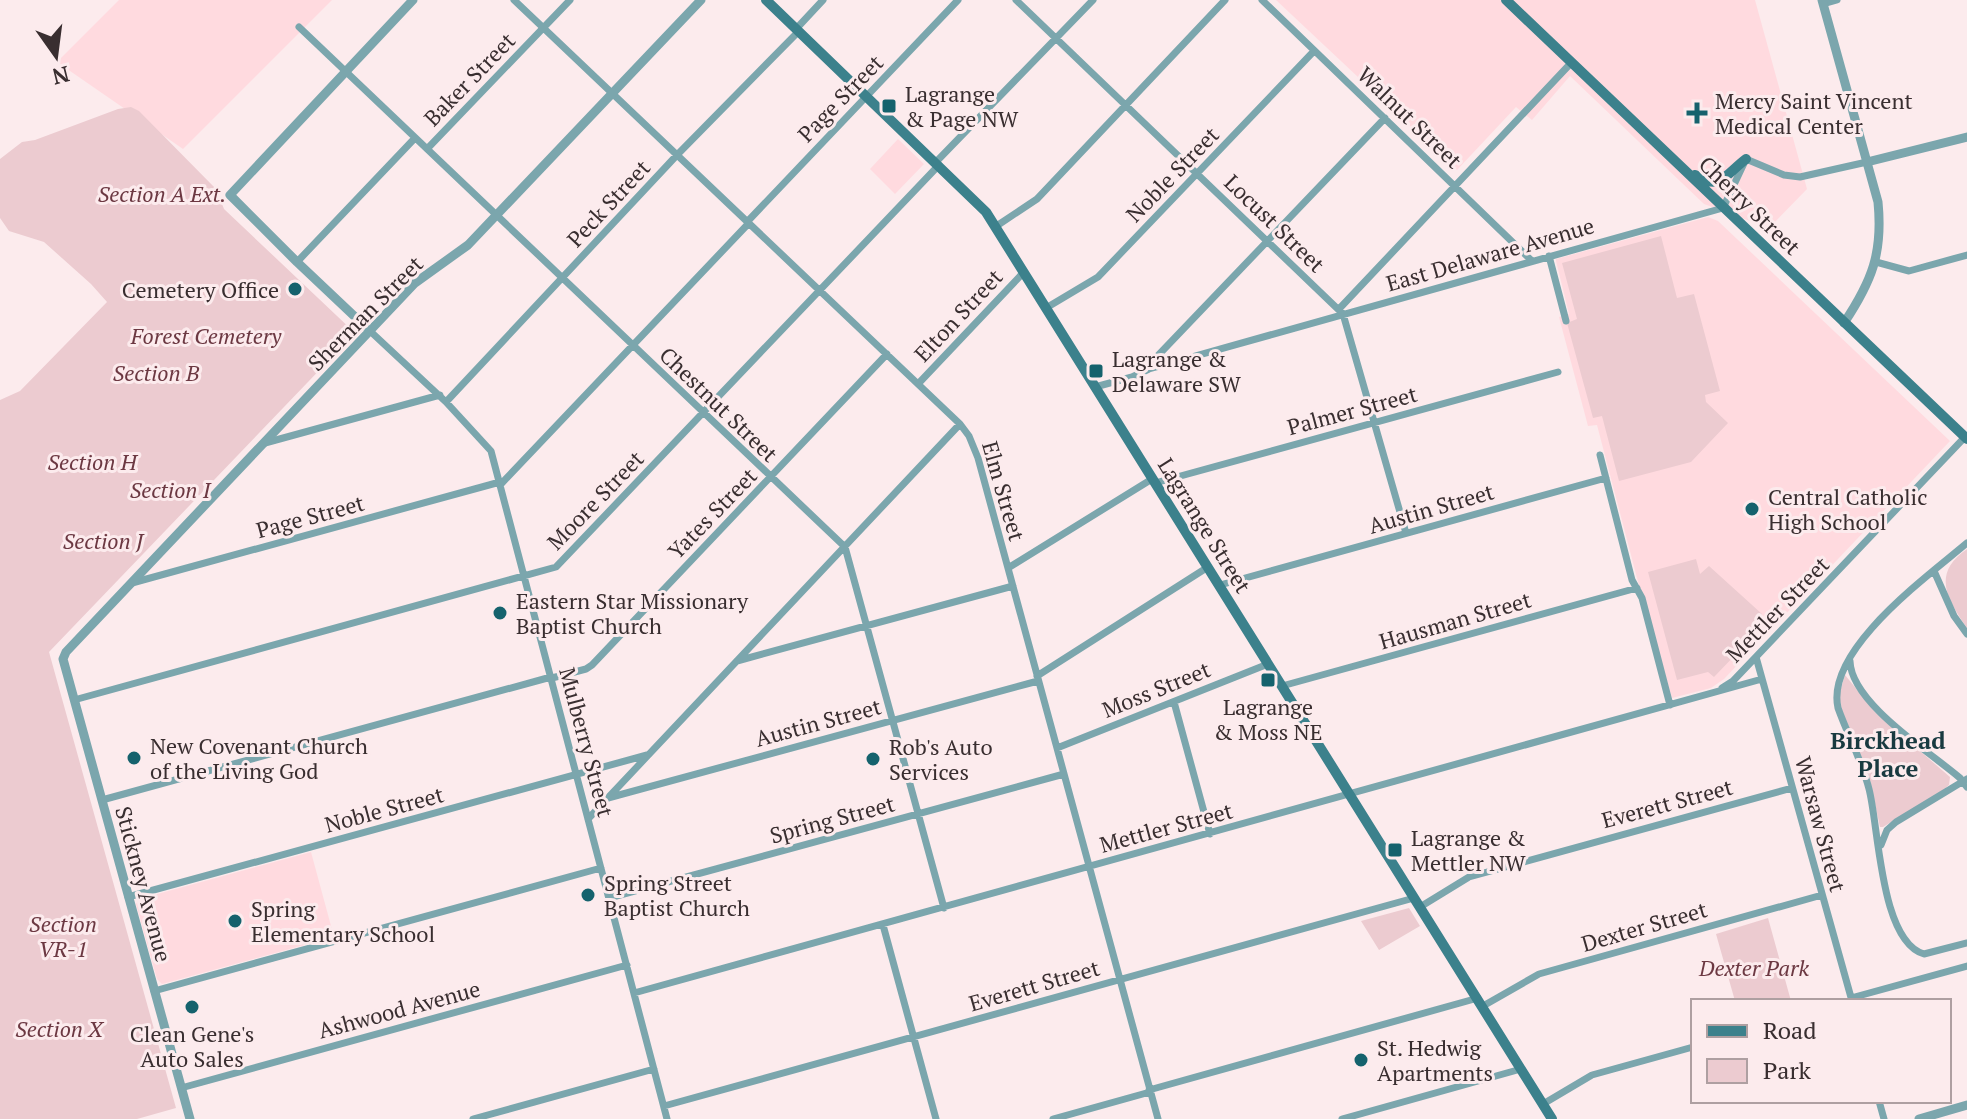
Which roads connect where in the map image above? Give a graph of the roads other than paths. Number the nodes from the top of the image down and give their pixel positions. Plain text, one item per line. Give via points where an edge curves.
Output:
1 (413, 0) edge
2 (514, 0) edge
3 (570, 0) edge
4 (701, 0) edge
5 (766, 0) edge
6 (823, 0) edge
7 (958, 0) edge
8 (1016, 0) edge
9 (1093, 0) edge
10 (1225, 0) edge
11 (1262, 0) edge
12 (1506, 0) edge
13 (1837, 0) edge
14 (1822, 2) edge
15 (299, 27) dead end
16 (543, 28) junction
17 (798, 30) junction
18 (1056, 39) junction
19 (1314, 51) junction
20 (1571, 63) junction
21 (346, 72) junction
22 (610, 93) junction
23 (866, 96) junction
24 (1125, 104) junction
25 (1385, 118) junction
26 (1967, 137) edge
27 (415, 138) junction
28 (427, 149) junction
29 (677, 155) junction
30 (1746, 159) junction
31 (1867, 162) junction
32 (938, 164) junction
33 (1677, 164) junction
34 (1197, 174) junction
35 (1456, 187) junction
36 (1723, 208) junction
37 (496, 216) junction
38 (748, 222) junction
39 (995, 227) junction
40 (1268, 240) junction
41 (1967, 255) edge
42 (1549, 256) junction
43 (1532, 261) junction
44 (297, 262) junction
45 (1876, 262) junction
46 (1024, 272) junction
47 (562, 278) junction
48 (819, 290) junction
49 (1046, 308) junction
50 (1341, 311) junction
51 (1566, 321) dead end
52 (1844, 323) junction
53 (370, 331) junction
54 (632, 346) junction
55 (887, 354) junction
56 (1144, 371) junction
57 (1558, 372) dead end
58 (918, 384) junction
59 (1095, 387) junction
60 (443, 398) junction
61 (702, 413) junction
62 (1374, 422) junction
63 (960, 424) junction
64 (1966, 438) edge
65 (260, 444) junction
66 (1600, 455) dead end
67 (770, 477) junction
68 (1606, 478) junction
69 (1154, 481) junction
70 (500, 483) junction
71 (1406, 533) junction
72 (1966, 545) edge
73 (845, 547) junction
74 (1208, 567) junction
75 (1008, 568) junction
76 (1934, 571) junction
77 (525, 576) junction
78 (129, 584) junction
79 (1220, 585) junction
80 (1013, 586) junction
81 (1637, 588) junction
82 (867, 626) junction
83 (1967, 634) edge
84 (1756, 657) junction
85 (63, 659) joint
86 (1850, 659) junction
87 (736, 661) junction
88 (1268, 664) junction
89 (552, 678) junction
90 (1038, 678) junction
91 (1762, 679) junction
92 (1282, 686) junction
93 (1708, 694) junction
94 (74, 700) junction
95 (1174, 702) junction
96 (1670, 705) junction
97 (893, 720) junction
98 (1057, 748) junction
99 (649, 755) junction
100 (577, 774) junction
101 (1064, 774) junction
102 (1966, 782) edge
103 (1792, 788) junction
104 (1350, 794) junction
105 (608, 798) junction
106 (102, 800) junction
107 (918, 814) junction
108 (588, 819) junction
109 (1210, 834) junction
110 (1880, 855) junction
111 (1089, 866) junction
112 (601, 868) junction
113 (1822, 895) junction
114 (128, 897) junction
115 (609, 898) junction
116 (1417, 902) junction
117 (944, 908) junction
118 (883, 925) junction
119 (1967, 943) edge
120 (627, 965) junction
121 (1967, 966) edge
122 (1120, 979) junction
123 (154, 991) junction
124 (634, 993) junction
125 (1851, 999) edge
126 (1854, 999) edge
127 (1480, 1002) junction
128 (914, 1037) junction
129 (1691, 1048) edge
130 (654, 1069) junction
131 (1521, 1069) junction
132 (181, 1088) junction
133 (1149, 1091) junction
134 (1543, 1104) junction
135 (1967, 1105) edge
136 (664, 1106) junction
137 (1355, 1117) edge
138 (189, 1118) edge
139 (178, 1119) edge
140 (473, 1119) edge
141 (667, 1119) edge
142 (936, 1119) edge
143 (1053, 1119) edge
144 (1158, 1119) edge
145 (1342, 1119) edge
146 (1552, 1119) edge
147 (1919, 1119) edge

1 - 21 street
2 - 16 street, Elm Street
3 - 16 street, Baker Street
4 - 22 street, Sherman Street
5 - 17 main road, Lagrange Street
6 - 17 street, Peck Street
7 - 23 street, Page Street
8 - 18 street, Locust Street
9 - 18 street, Moore Street
10 - 24 street
11 - 19 street, Walnut Street
12 - 20 main road, Cherry Street
13 - 14 street
14 - 31 street
15 - 21 street, Chestnut Street
16 - 22 street, Elm Street
16 - 28 street, Baker Street
17 - 23 main road, Lagrange Street
17 - 29 street, Peck Street
18 - 24 street, Locust Street
18 - 32 street, Moore Street
19 - 25 street, Walnut Street
19 - 34 street, Noble Street
20 - 33 main road, Cherry Street
20 - 35 street
21 - 27 street, Chestnut Street
21 - 44 street, Mulberry Street via 230,195
22 - 29 street, Elm Street
22 - 37 street, Sherman Street
23 - 32 main road, Lagrange Street
23 - 38 street, Page Street
24 - 34 street, Locust Street
24 - 39 street via 1037,199
25 - 35 street, Walnut Street
25 - 40 street
26 - 31 street
27 - 28 street, Chestnut Street
27 - 44 street, Baker Street
28 - 37 street, Chestnut Street
29 - 38 street, Elm Street
29 - 47 street, Peck Street
30 - 31 street via 1800,177
30 - 33 main road via 1726,178 1713,182
30 - 36 street
31 - 45 street via 1881,226
32 - 39 main road, Lagrange Street via 976,199
32 - 48 street, Moore Street
33 - 36 main road, Cherry Street
34 - 40 street, Locust Street
34 - 49 street, Noble Street via 1094,281
35 - 43 street, Walnut Street
35 - 50 street
36 - 42 street, East Delaware Avenue
36 - 52 main road, Cherry Street
37 - 47 street, Chestnut Street
37 - 53 street, Sherman Street via 468,245 415,283
38 - 48 street, Elm Street
38 - 54 street, Page Street
39 - 46 main road, Lagrange Street
40 - 50 street, Locust Street
40 - 56 street
41 - 45 street via 1909,271
42 - 43 street, East Delaware Avenue
42 - 51 street
43 - 50 street, East Delaware Avenue
44 - 53 street, Mulberry Street
45 - 52 street
46 - 49 main road, Lagrange Street
46 - 58 street, Elton Street
47 - 54 street, Chestnut Street
47 - 60 street, Peck Street
48 - 55 street, Elm Street
48 - 61 street, Moore Street
49 - 59 main road, Lagrange Street
50 - 56 street, East Delaware Avenue
50 - 62 street, Locust Street
52 - 64 main road, Cherry Street
53 - 60 street, Mulberry Street
53 - 65 street, Sherman Street
54 - 61 street, Chestnut Street
54 - 70 street, Page Street
55 - 58 street, Elm Street
55 - 67 street, Yates Street
56 - 59 street, East Delaware Avenue
57 - 62 street, Palmer Street
58 - 63 street, Elm Street
59 - 69 main road, Lagrange Street
60 - 65 street
60 - 70 street, Mulberry Street via 487,444
61 - 67 street, Chestnut Street
61 - 77 street, Moore Street via 556,567
62 - 69 street, Palmer Street
62 - 71 street, Locust Street
63 - 73 street
63 - 75 street, Elm Street via 978,458
64 - 84 street, Mettler Street
65 - 78 street, Sherman Street
66 - 68 street
67 - 73 street, Chestnut Street
67 - 89 street, Yates Street via 592,665
68 - 71 street, Austin Street
68 - 81 street
69 - 74 main road, Lagrange Street
69 - 75 street, Palmer Street
70 - 77 street, Mulberry Street
70 - 78 street, Page Street
71 - 79 street, Austin Street
72 - 76 street
73 - 82 street
73 - 87 street
74 - 79 main road, Lagrange Street
74 - 90 street, Austin Street
75 - 80 street, Elm Street
76 - 83 street
76 - 86 street via 1882,618
77 - 89 street, Mulberry Street
77 - 94 street, Moore Street
78 - 85 street, Sherman Street
79 - 88 main road, Lagrange Street
80 - 82 street
80 - 90 street, Elm Street
81 - 92 street, Hausman Street
81 - 96 street
82 - 87 street
82 - 97 street
84 - 91 street, Warsaw Street
84 - 93 street, Mettler Street via 1733,681
85 - 94 street, Stickney Avenue
86 - 102 street via 1851,672 1870,701
86 - 110 street via 1837,681 1836,701 1869,787
87 - 99 street
88 - 92 main road, Lagrange Street
88 - 95 street, Moss Street
89 - 100 street, Mulberry Street
89 - 106 street, Yates Street
90 - 97 street, Austin Street
90 - 98 street, Elm Street
91 - 93 street, Mettler Street
91 - 103 street, Warsaw Street
92 - 104 main road, Lagrange Street
93 - 96 street, Mettler Street
94 - 106 street, Stickney Avenue
95 - 98 street, Moss Street
95 - 109 street
96 - 104 street, Mettler Street
97 - 105 street, Austin Street
97 - 107 street
98 - 101 street, Elm Street
99 - 100 street, Noble Street
99 - 105 street
100 - 108 street, Mulberry Street
100 - 114 street, Noble Street
101 - 107 street, Spring Street
101 - 111 street, Elm Street
102 - 110 street via 1891,826 1881,841
103 - 113 street, Warsaw Street
103 - 116 street, Everett Street via 1469,877
104 - 109 street, Mettler Street
104 - 116 main road, Lagrange Street
105 - 108 street
106 - 114 street, Stickney Avenue
107 - 115 street, Spring Street
107 - 117 street
108 - 112 street, Mulberry Street
109 - 111 street, Mettler Street
110 - 119 street via 1893,913 1911,947 1927,954
111 - 117 street, Mettler Street
111 - 122 street, Elm Street
112 - 115 street, Mulberry Street
112 - 123 street
113 - 125 street, Warsaw Street
113 - 127 street, Dexter Street via 1539,974
114 - 123 street, Stickney Avenue
115 - 120 street, Mulberry Street
116 - 122 street, Everett Street
116 - 127 main road, Lagrange Street
117 - 118 street, Mettler Street
118 - 124 street, Mettler Street
118 - 128 street
120 - 124 street, Mulberry Street
120 - 132 street, Ashwood Avenue
121 - 126 street
122 - 128 street, Everett Street
122 - 133 street, Elm Street
123 - 132 street, Stickney Avenue
124 - 130 street, Mulberry Street
127 - 131 main road, Lagrange Street
127 - 133 street, Dexter Street
128 - 136 street, Everett Street
128 - 142 street
129 - 134 street via 1592,1075
130 - 136 street, Mulberry Street
130 - 140 street
131 - 134 main road, Lagrange Street
131 - 137 street
132 - 138 street, Stickney Avenue
133 - 143 street, Dexter Street
133 - 144 street, Elm Street
134 - 146 main road, Lagrange Street
135 - 147 street
136 - 141 street, Mulberry Street
137 - 145 street
138 - 139 street

